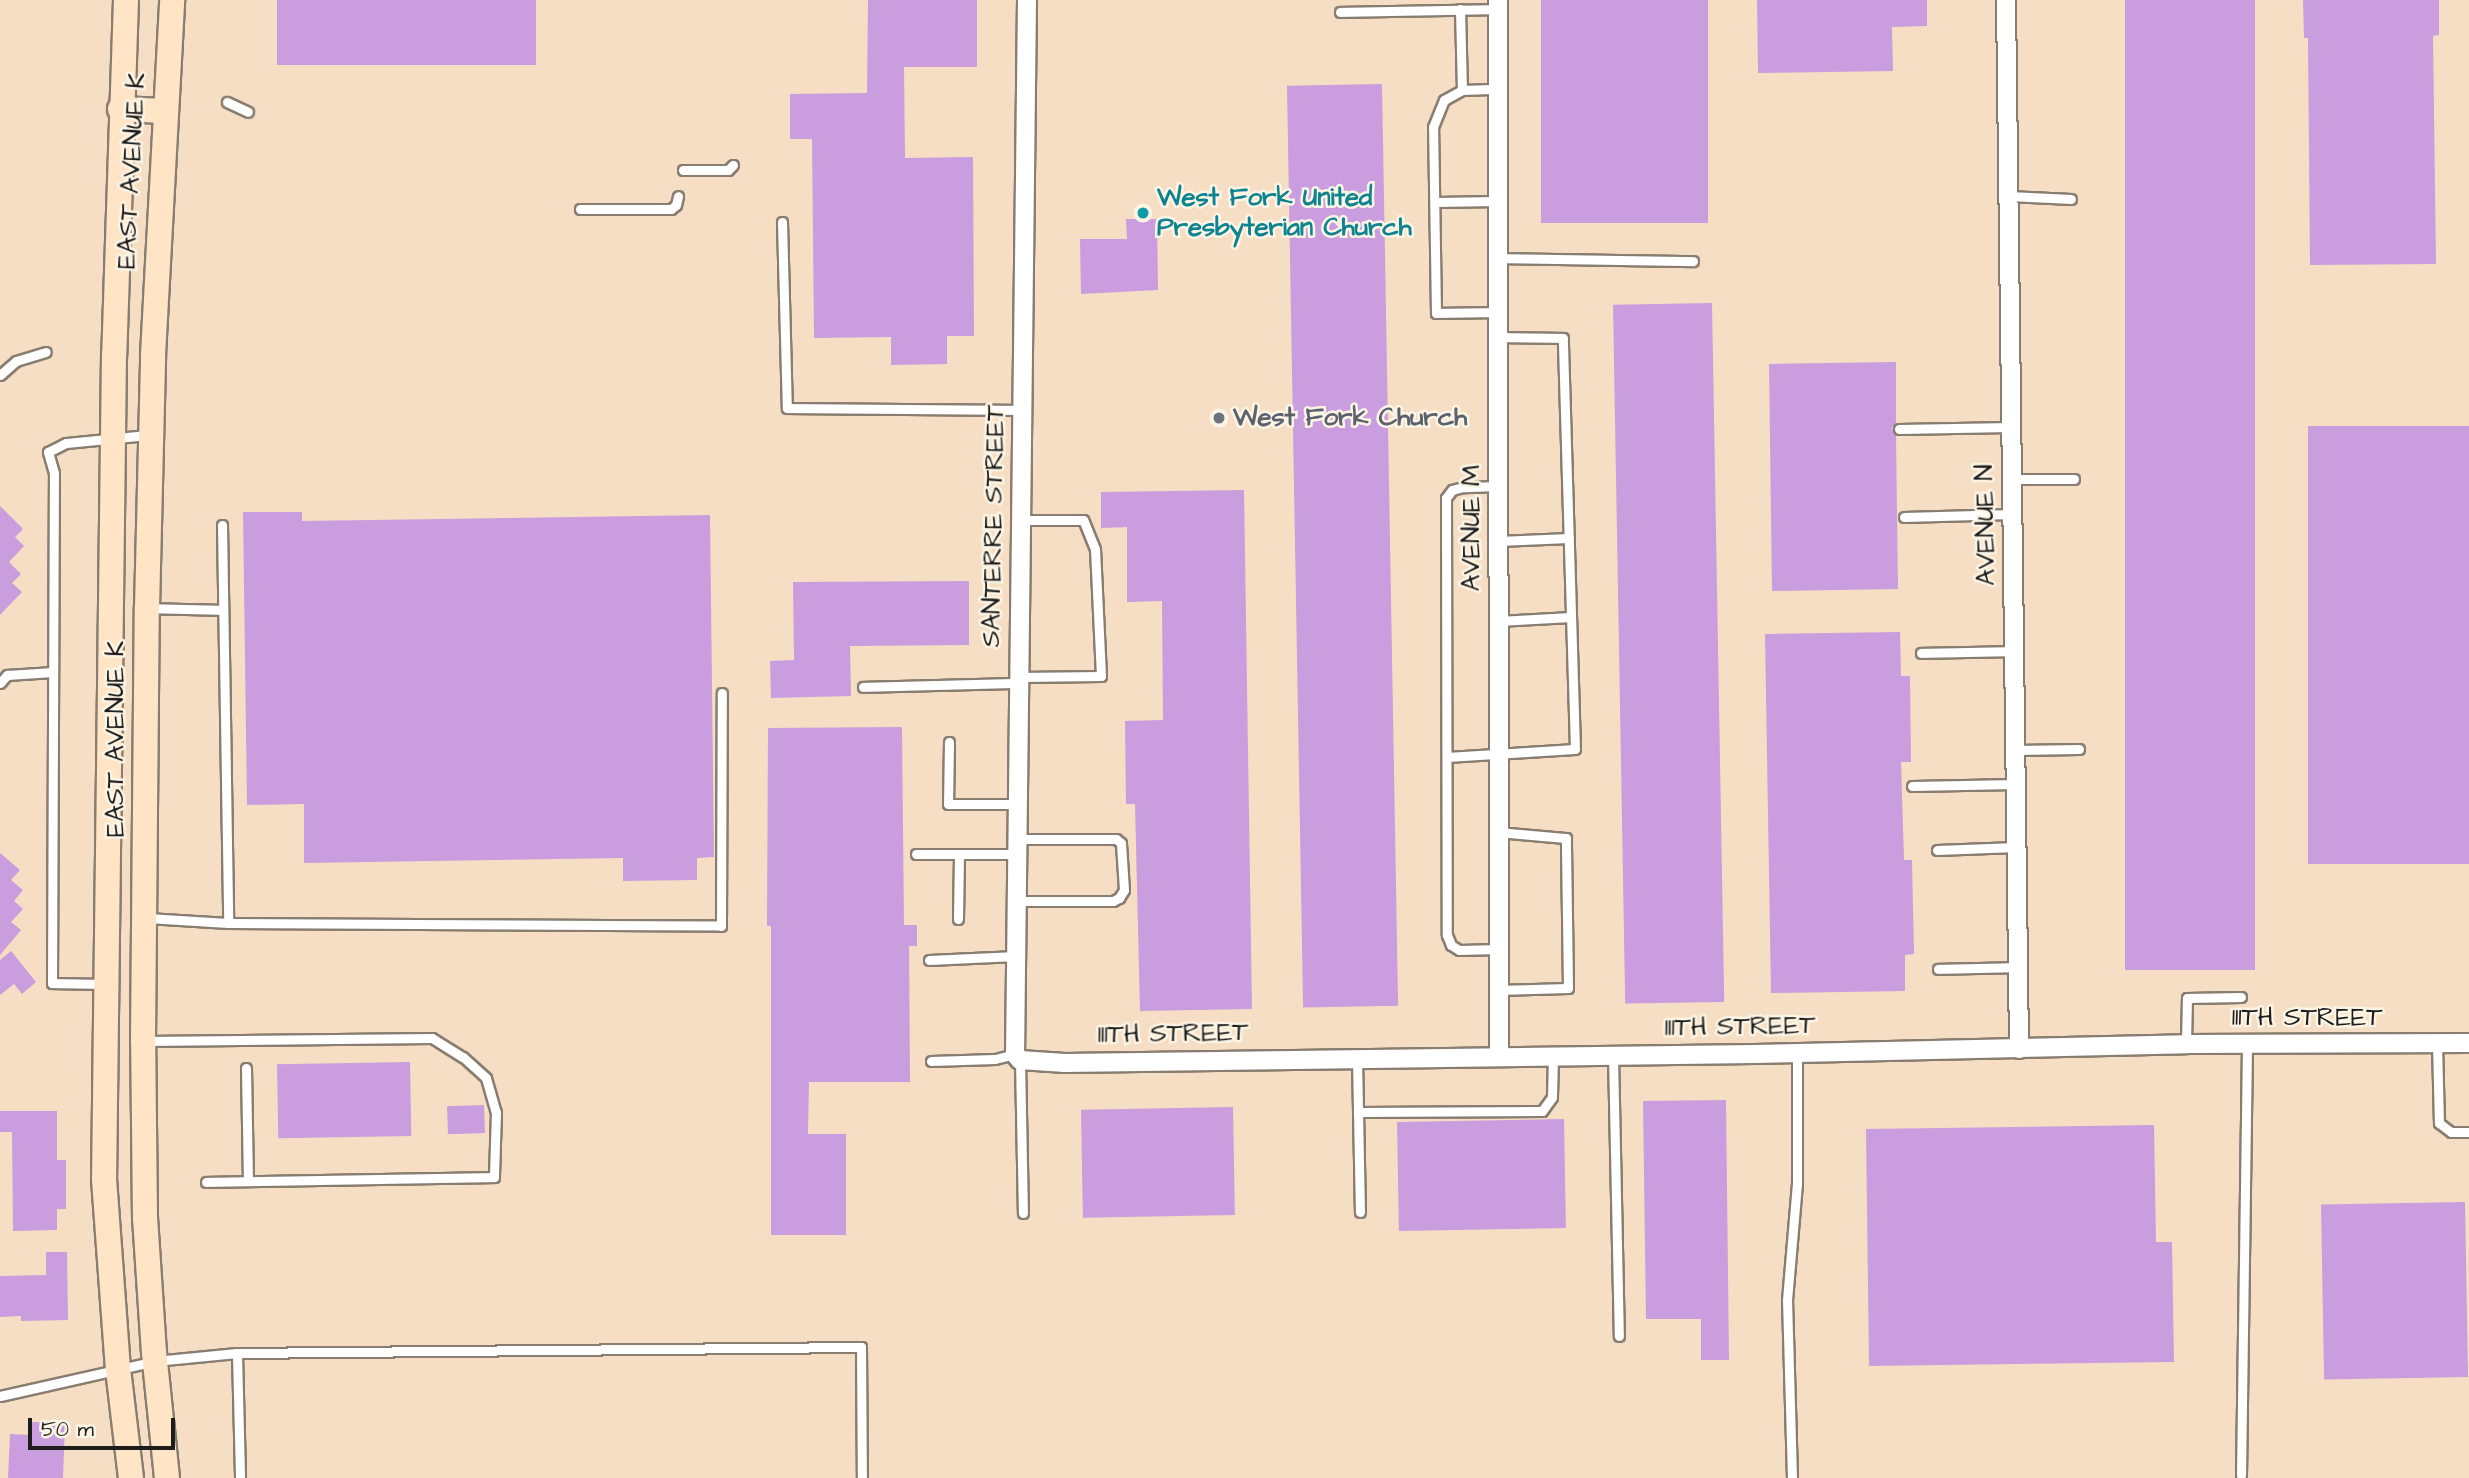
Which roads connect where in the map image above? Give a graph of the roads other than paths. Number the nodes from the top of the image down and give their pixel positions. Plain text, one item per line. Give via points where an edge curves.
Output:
1 (126, 0) edge
2 (172, 0) edge
3 (1027, 0) edge
4 (2006, 0) edge
5 (1498, 4) edge
6 (1460, 9) junction
7 (1340, 12) dead end
8 (1498, 89) junction
9 (1461, 90) junction
10 (227, 102) dead end
11 (120, 109) junction
12 (164, 111) junction
13 (248, 112) dead end
14 (733, 165) dead end
15 (682, 170) dead end
16 (678, 196) dead end
17 (2008, 197) junction
18 (2071, 199) dead end
19 (1435, 201) junction
20 (1498, 201) junction
21 (580, 209) dead end
22 (782, 222) dead end
23 (1498, 258) junction
24 (1693, 261) dead end
25 (1498, 312) junction
26 (1498, 337) junction
27 (46, 352) dead end
28 (114, 354) junction
29 (153, 355) junction
30 (0, 375) edge
31 (1022, 410) junction
32 (2011, 427) junction
33 (1899, 429) dead end
34 (150, 435) junction
35 (112, 440) junction
36 (2012, 479) junction
37 (2074, 479) dead end
38 (1498, 486) junction
39 (2012, 514) junction
40 (1904, 517) dead end
41 (1021, 520) junction
42 (222, 524) dead end
43 (1569, 538) junction
44 (1498, 541) junction
45 (147, 608) junction
46 (223, 610) junction
47 (1571, 617) junction
48 (1499, 621) junction
49 (2014, 651) junction
50 (1922, 653) dead end
51 (53, 672) junction
52 (1019, 680) junction
53 (0, 683) edge
54 (863, 688) dead end
55 (722, 693) dead end
56 (949, 742) dead end
57 (2079, 749) dead end
58 (2015, 750) junction
59 (1499, 755) junction
60 (1447, 757) junction
61 (2015, 784) junction
62 (1912, 786) dead end
63 (1017, 804) junction
64 (1499, 832) junction
65 (1017, 847) junction
66 (2016, 847) junction
67 (1937, 849) dead end
68 (916, 854) dead end
69 (959, 854) junction
70 (1016, 901) junction
71 (146, 917) junction
72 (958, 919) dead end
73 (109, 920) junction
74 (228, 923) junction
75 (1499, 949) junction
76 (1016, 956) junction
77 (929, 960) dead end
78 (2018, 967) junction
79 (1938, 969) dead end
80 (108, 984) junction
81 (1498, 989) junction
82 (2241, 997) dead end
83 (108, 1040) junction
84 (143, 1041) junction
85 (2437, 1043) junction
86 (2469, 1043) edge
87 (2186, 1044) junction
88 (2247, 1044) junction
89 (2019, 1049) junction
90 (1797, 1053) junction
91 (1613, 1055) junction
92 (1499, 1056) junction
93 (1553, 1056) junction
94 (1017, 1057) junction
95 (1357, 1058) junction
96 (931, 1060) dead end
97 (246, 1068) dead end
98 (1358, 1112) junction
99 (2469, 1132) edge
100 (247, 1181) junction
101 (206, 1182) dead end
102 (1360, 1212) dead end
103 (1023, 1213) dead end
104 (1619, 1336) dead end
105 (237, 1353) junction
106 (155, 1361) junction
107 (118, 1368) junction
108 (0, 1396) edge
109 (2241, 1475) dead end
110 (131, 1478) edge
111 (167, 1478) edge
112 (240, 1478) edge
113 (862, 1478) edge
114 (1791, 1478) edge

1 - 11 street, EAST AVENUE K
2 - 12 street, EAST AVENUE K
3 - 31 street, SANTERRE STREET
4 - 17 street, AVENUE N
5 - 6 lane
5 - 8 street, AVENUE M
6 - 7 lane
6 - 9 lane
8 - 9 lane
8 - 20 street, AVENUE M
9 - 19 lane via 1444,100 1433,127
10 - 13 lane
11 - 12 street
11 - 28 street, EAST AVENUE K
12 - 29 street, EAST AVENUE K
14 - 15 lane via 728,170
16 - 21 lane via 671,209
17 - 18 lane
17 - 32 street, AVENUE N
19 - 20 lane
19 - 25 lane via 1436,313
20 - 23 street, AVENUE M
22 - 31 lane via 787,408
23 - 24 lane
23 - 25 street, AVENUE M
25 - 26 street, AVENUE M
26 - 38 street, AVENUE M
26 - 43 lane via 1563,338
27 - 30 lane via 16,360
28 - 29 street
28 - 35 street, EAST AVENUE K
29 - 34 street, EAST AVENUE K
31 - 41 street, SANTERRE STREET
32 - 33 lane
32 - 36 street, AVENUE N
34 - 35 lane
34 - 45 street, EAST AVENUE K
35 - 51 lane via 66,443 48,452 54,473
35 - 73 street, EAST AVENUE K
36 - 37 lane
36 - 39 street, AVENUE N
38 - 44 street, AVENUE M
38 - 60 lane via 1463,487 1452,490 1447,498
39 - 40 lane
39 - 49 street, AVENUE N
41 - 52 street, SANTERRE STREET
41 - 52 lane via 1083,520 1095,549 1101,676
42 - 46 lane
43 - 44 lane
43 - 47 lane
44 - 48 street, AVENUE M
45 - 46 lane
45 - 71 street, EAST AVENUE K
46 - 74 lane
47 - 48 lane
47 - 59 lane via 1575,749
48 - 59 street, AVENUE M
49 - 50 lane
49 - 58 street, AVENUE N
51 - 53 lane via 7,675
51 - 80 lane via 52,983
52 - 54 lane
52 - 63 street, SANTERRE STREET
55 - 74 lane via 720,926
56 - 63 lane via 948,804
57 - 58 lane
58 - 61 street, AVENUE N
59 - 60 lane
59 - 64 street, AVENUE M
60 - 75 lane via 1447,935 1459,950
61 - 62 lane
61 - 66 street, AVENUE N
63 - 65 street, SANTERRE STREET
64 - 75 street, AVENUE M
64 - 81 lane via 1566,838 1568,988
65 - 69 lane
65 - 70 street, SANTERRE STREET
65 - 70 lane via 1116,839 1121,843 1124,890 1113,901
66 - 67 lane
66 - 78 street, AVENUE N
68 - 69 lane
69 - 72 lane
70 - 76 street, SANTERRE STREET
71 - 73 street
71 - 74 lane
71 - 84 street, EAST AVENUE K
73 - 80 street, EAST AVENUE K
75 - 81 street, AVENUE M
76 - 77 lane
76 - 94 street, SANTERRE STREET
78 - 79 lane
78 - 89 street, AVENUE N
80 - 83 street, EAST AVENUE K
81 - 92 street, AVENUE M
82 - 87 lane via 2187,998
83 - 84 street
83 - 107 street, EAST AVENUE K via 104,1180
84 - 100 lane via 432,1038 486,1078 496,1112 494,1177
84 - 106 street, EAST AVENUE K via 145,1218
85 - 86 street, 111TH STREET
85 - 88 street, 111TH STREET
85 - 99 lane via 2439,1123 2451,1132
87 - 88 street, 111TH STREET
87 - 89 street, 111TH STREET
88 - 109 lane
89 - 90 street, 111TH STREET
90 - 91 street, 111TH STREET
90 - 114 lane via 1797,1184 1787,1300
91 - 93 street, 111TH STREET
91 - 104 lane
92 - 93 street, 111TH STREET
92 - 95 street, 111TH STREET
93 - 98 lane via 1552,1097 1542,1111
94 - 95 street, 111TH STREET via 1065,1063
94 - 96 lane
94 - 103 lane
95 - 98 lane
97 - 100 lane
98 - 102 lane
100 - 101 lane
105 - 106 lane
105 - 112 lane
105 - 113 lane via 861,1347
106 - 107 lane
106 - 111 street, EAST AVENUE K
107 - 108 lane
107 - 110 street, EAST AVENUE K

